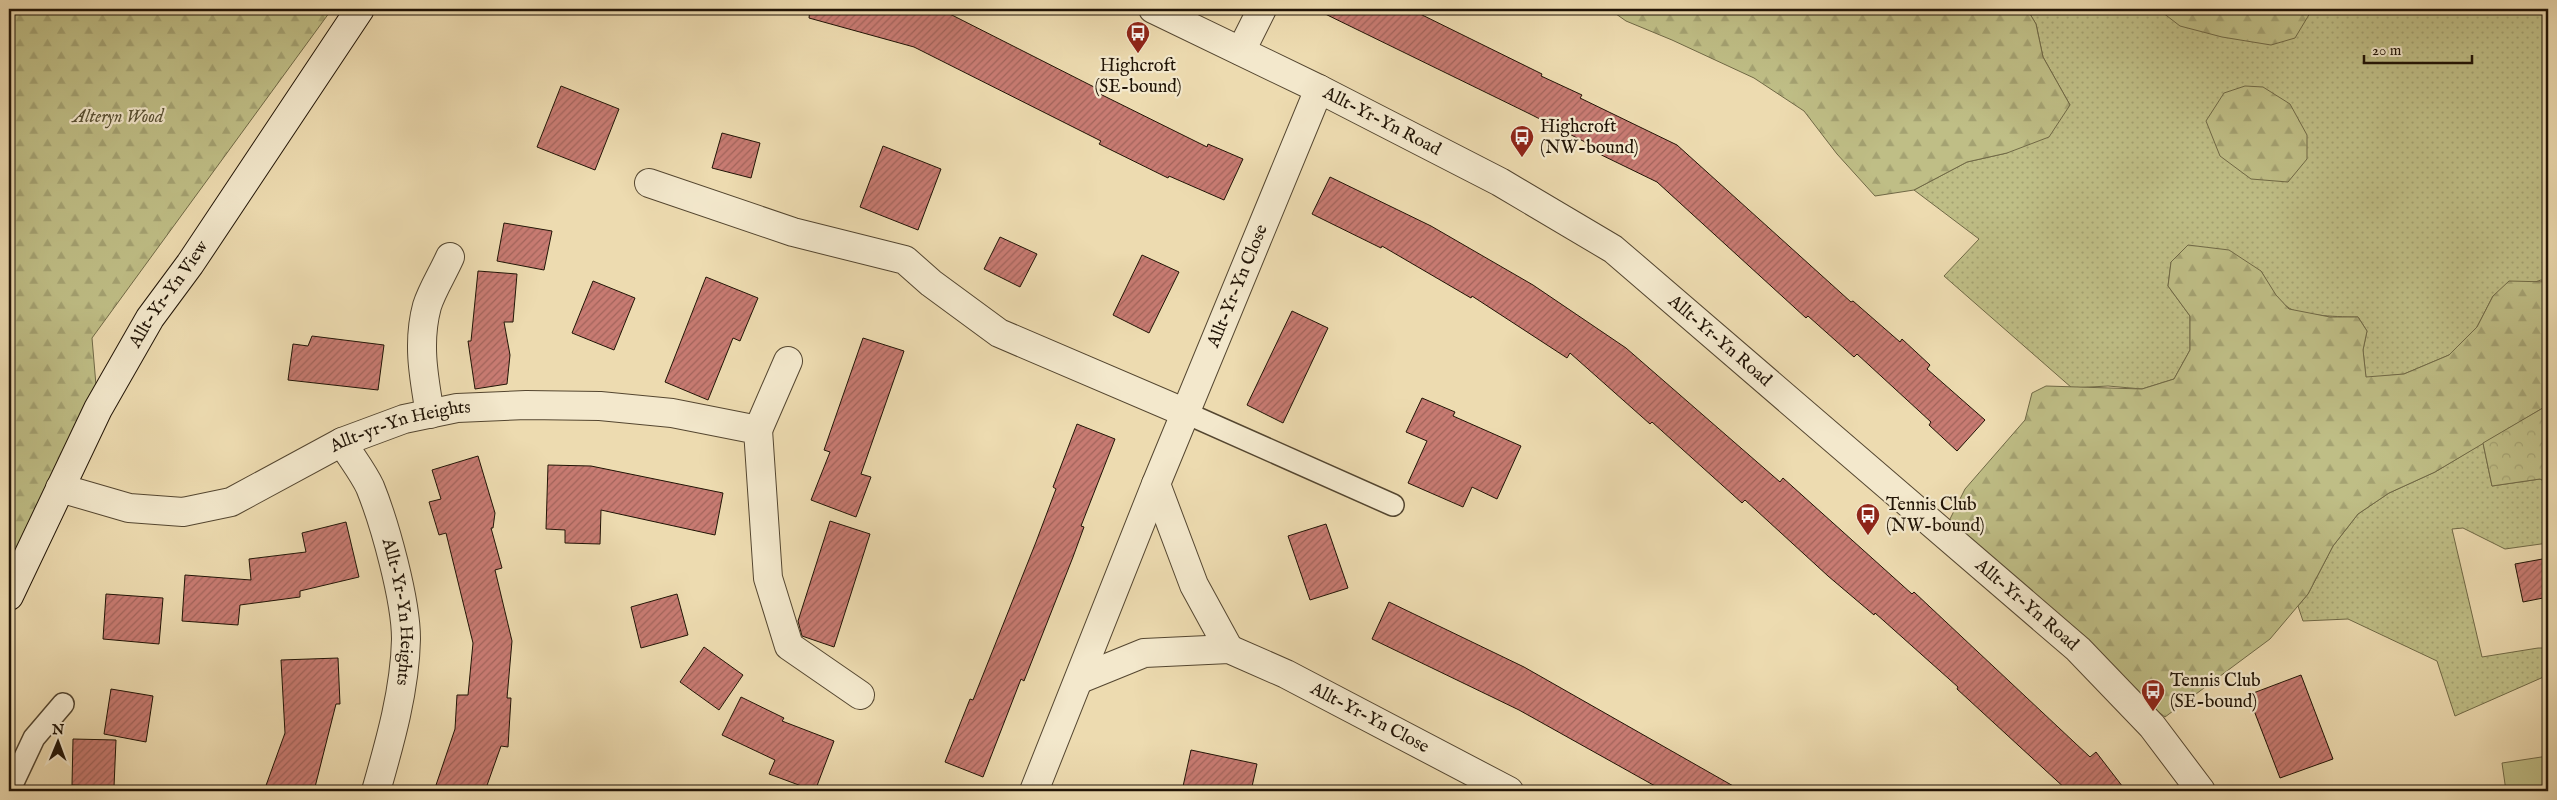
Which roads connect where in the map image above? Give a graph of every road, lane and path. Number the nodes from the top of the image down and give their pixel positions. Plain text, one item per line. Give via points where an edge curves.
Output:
1 (360, 9) edge
2 (1153, 9) edge
3 (1262, 9) edge
4 (1241, 51) junction
5 (1319, 88) junction
6 (649, 182) dead end
7 (450, 257) dead end
8 (788, 361) dead end
9 (1186, 413) junction
10 (430, 414) junction
11 (758, 430) junction
12 (342, 442) junction
13 (1156, 484) junction
14 (60, 488) junction
15 (1392, 505) dead end
16 (9, 596) edge
17 (1229, 649) junction
18 (1080, 679) junction
19 (860, 695) dead end
20 (63, 704) dead end
21 (9, 791) edge
22 (376, 791) edge
23 (1034, 791) edge
24 (1509, 791) edge
25 (2200, 791) edge

1 - 14 street, Allt-Yr-Yn View via 190,264 150,318 98,409
2 - 4 street, Allt-Yr-Yn Road
3 - 4 street
4 - 5 street, Allt-Yr-Yn Road
5 - 9 street, Allt-Yr-Yn Close
5 - 25 street, Allt-Yr-Yn Road via 1500,182 1613,248 2078,649 2152,726
6 - 9 street via 793,232 905,260 999,333
7 - 10 street via 427,305 422,332 421,360
8 - 11 street
9 - 13 street, Allt-Yr-Yn Close
9 - 15 lane
10 - 11 street, Allt-yr-Yn Heights via 467,408 600,406 672,413
10 - 12 street, Allt-yr-Yn Heights via 404,419
11 - 19 street via 768,578 788,646
12 - 14 street, Allt-yr-Yn Heights via 231,502 183,512 129,508
12 - 22 street, Allt-Yr-Yn Heights via 370,487 399,587 406,637 402,685
13 - 17 street via 1194,584
13 - 18 street, Allt-Yr-Yn Close
14 - 16 street, Allt-Yr-Yn View
17 - 18 street, Allt-Yr-Yn Close via 1144,653
17 - 24 street, Allt-Yr-Yn Close via 1286,674
18 - 23 street, Allt-Yr-Yn Close
20 - 21 lane via 34,738

